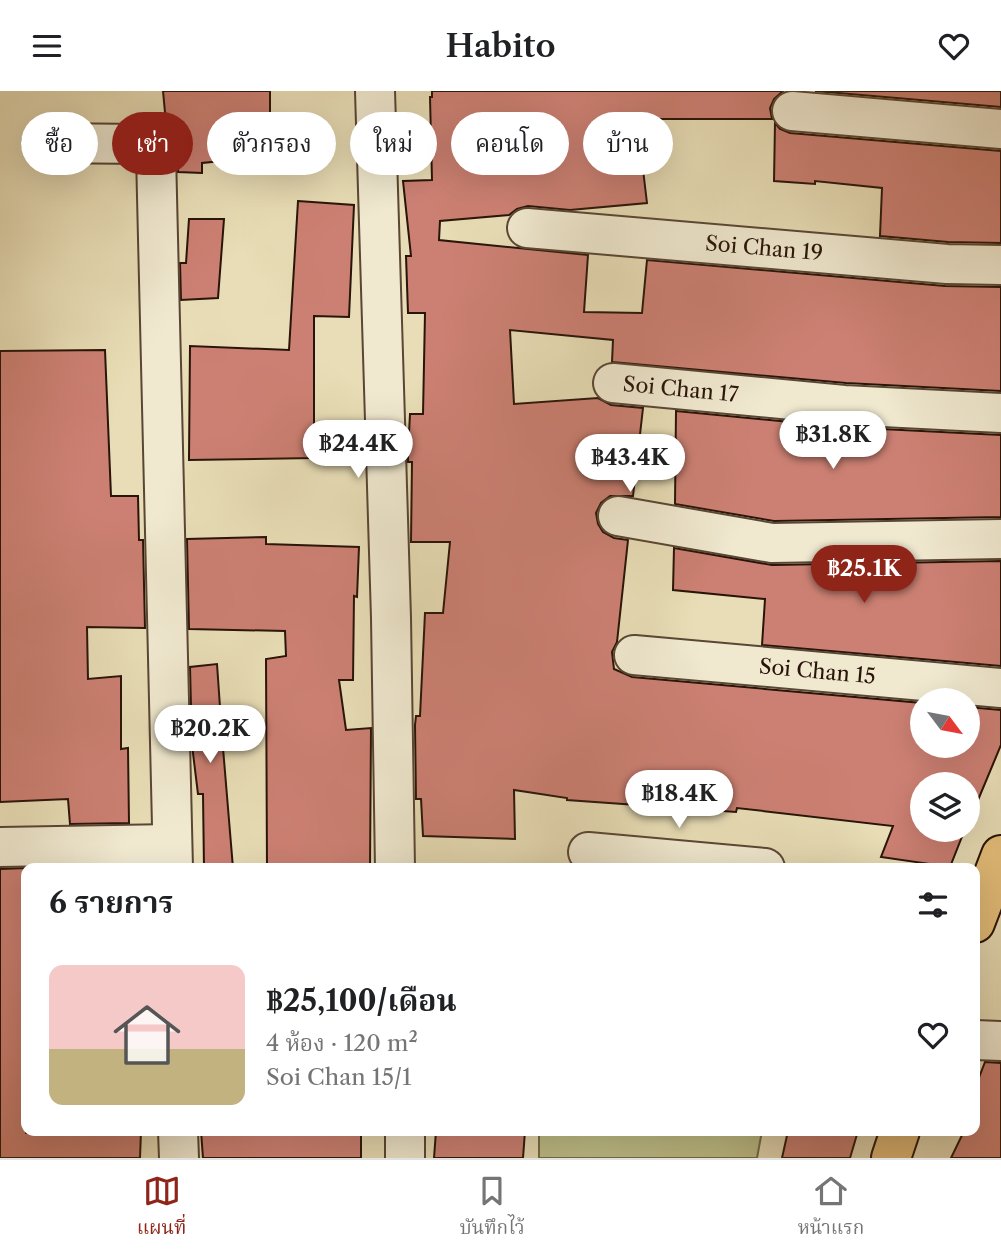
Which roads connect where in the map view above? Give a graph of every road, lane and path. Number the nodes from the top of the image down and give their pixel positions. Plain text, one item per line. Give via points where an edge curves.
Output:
1 (375, 91) edge
2 (792, 111) dead end
3 (1001, 129) edge
4 (98, 144) edge
5 (527, 228) dead end
6 (1001, 265) edge
7 (613, 383) dead end
8 (1001, 413) edge
9 (618, 516) dead end
10 (1001, 539) edge
11 (634, 655) dead end
12 (1001, 688) edge
13 (0, 847) edge
14 (588, 852) dead end
15 (1001, 855) edge
16 (172, 856) edge
17 (395, 863) edge
18 (710, 863) edge
19 (980, 899) edge
20 (980, 1040) edge
21 (1001, 1041) edge
22 (178, 1136) edge
23 (405, 1136) edge
24 (898, 1136) edge
25 (179, 1158) edge
26 (405, 1158) edge
27 (891, 1158) edge

1 - 17 street
2 - 3 street
4 - 16 street via 146,144 157,158
5 - 6 street, Soi Chan 19
7 - 8 street, Soi Chan 17 via 844,405
9 - 10 street via 772,543
11 - 12 street, Soi Chan 15
13 - 16 street
14 - 18 street
15 - 19 main road
20 - 21 street
22 - 25 street
23 - 26 street
24 - 27 main road

